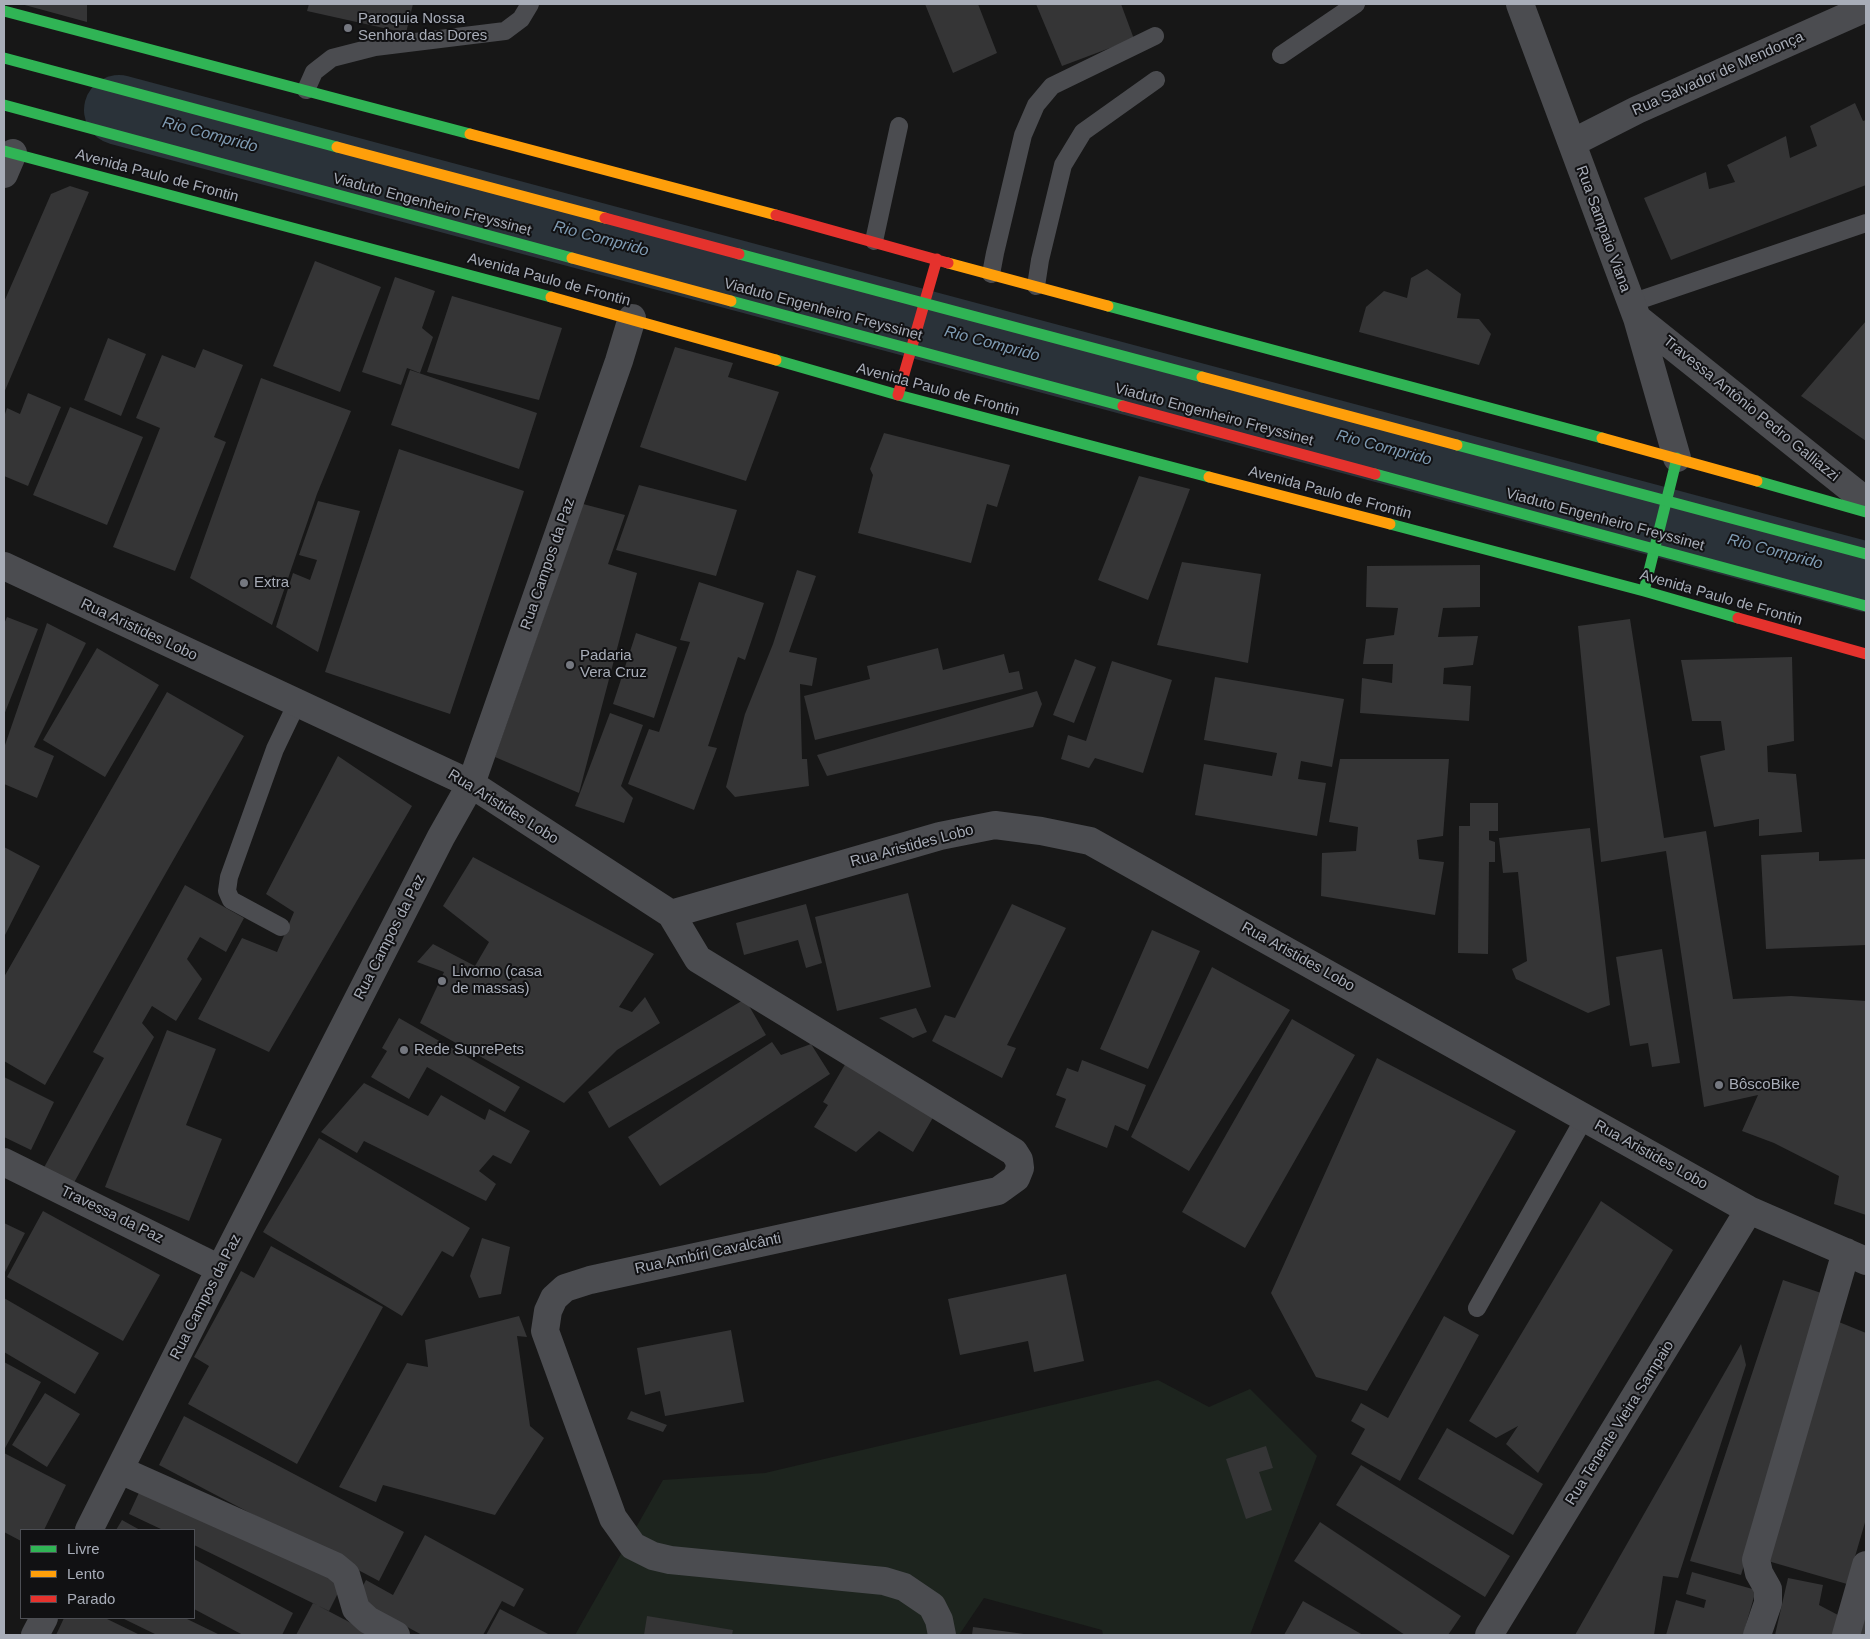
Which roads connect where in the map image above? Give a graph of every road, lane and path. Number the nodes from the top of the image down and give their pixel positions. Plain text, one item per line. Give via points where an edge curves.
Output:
1 (530, 4) edge
2 (1356, 4) edge
3 (1520, 4) edge
4 (1866, 8) edge
5 (4, 11) edge
6 (1155, 36) dead end
7 (1281, 55) dead end
8 (4, 58) edge
9 (1156, 80) dead end
10 (306, 90) junction
11 (4, 105) edge
12 (899, 126) dead end
13 (1572, 143) junction
14 (7, 159) edge
15 (1866, 223) edge
16 (874, 241) junction
17 (937, 259) junction
18 (991, 274) junction
19 (1036, 286) junction
20 (1634, 310) junction
21 (632, 318) junction
22 (898, 395) junction
23 (1677, 458) junction
24 (1866, 501) edge
25 (1866, 512) edge
26 (1866, 554) edge
27 (4, 566) edge
28 (1644, 591) junction
29 (1866, 606) edge
30 (1866, 654) edge
31 (296, 703) junction
32 (471, 784) junction
33 (671, 914) junction
34 (282, 927) dead end
35 (1585, 1118) junction
36 (4, 1162) edge
37 (1749, 1210) junction
38 (1856, 1256) edge
39 (220, 1269) junction
40 (1477, 1308) dead end
41 (120, 1470) junction
42 (90, 1529) edge
43 (1866, 1565) edge
44 (43, 1619) edge
45 (35, 1635) edge
46 (396, 1635) edge
47 (942, 1635) edge
48 (1489, 1635) edge
49 (1757, 1635) edge
50 (1846, 1635) edge

1 - 10 lane via 522,19 505,31 375,47 332,58 314,72
2 - 7 lane
3 - 13 street, Rua Sampaio Viana
4 - 13 street, Rua Salvador de Mendonça via 1637,110
5 - 10 main road
6 - 18 lane via 1052,86 1036,105 1023,135
8 - 26 main road, Viaduto Engenheiro Freyssinet, bridge
9 - 19 lane via 1082,132 1063,165
10 - 16 main road
11 - 29 main road, Viaduto Engenheiro Freyssinet, bridge
12 - 16 lane
13 - 20 street, Rua Sampaio Viana
14 - 21 main road, Avenida Paulo de Frontin
15 - 20 lane
16 - 17 main road
17 - 18 main road
17 - 22 main road, bridge
18 - 19 main road
19 - 23 main road
20 - 23 street, Rua Sampaio Viana
20 - 24 street, Travessa Antônio Pedro Galliazzi
21 - 22 main road, Avenida Paulo de Frontin
21 - 32 street, Rua Campos da Paz
22 - 28 main road, Avenida Paulo de Frontin
23 - 25 main road
23 - 28 main road, bridge
27 - 31 street, Rua Aristides Lobo
28 - 30 main road, Avenida Paulo de Frontin
31 - 32 street, Rua Aristides Lobo
31 - 34 lane via 275,749 229,877 227,891 231,900
32 - 33 street, Rua Aristides Lobo
32 - 39 street, Rua Campos da Paz
33 - 35 street, Rua Aristides Lobo via 940,836 995,826 1090,841
33 - 47 street, Rua Ambíri Cavalcânti via 698,959 1014,1152 1020,1168 1016,1178 998,1191 565,1288 554,1298 545,1331 613,1518 633,1546 653,1556 884,1581 904,1587 932,1606
35 - 37 street, Rua Aristides Lobo
35 - 40 lane
36 - 39 street, Travessa da Paz
37 - 38 street, Rua Aristides Lobo
37 - 48 street, Rua Tenente Vieira Sampaio
38 - 49 street via 1756,1560 1768,1589 1768,1603
39 - 41 street, Rua Campos da Paz
41 - 42 street, Rua Campos da Paz
41 - 46 street via 335,1566 346,1575 356,1609 368,1620
43 - 50 street
44 - 45 street

